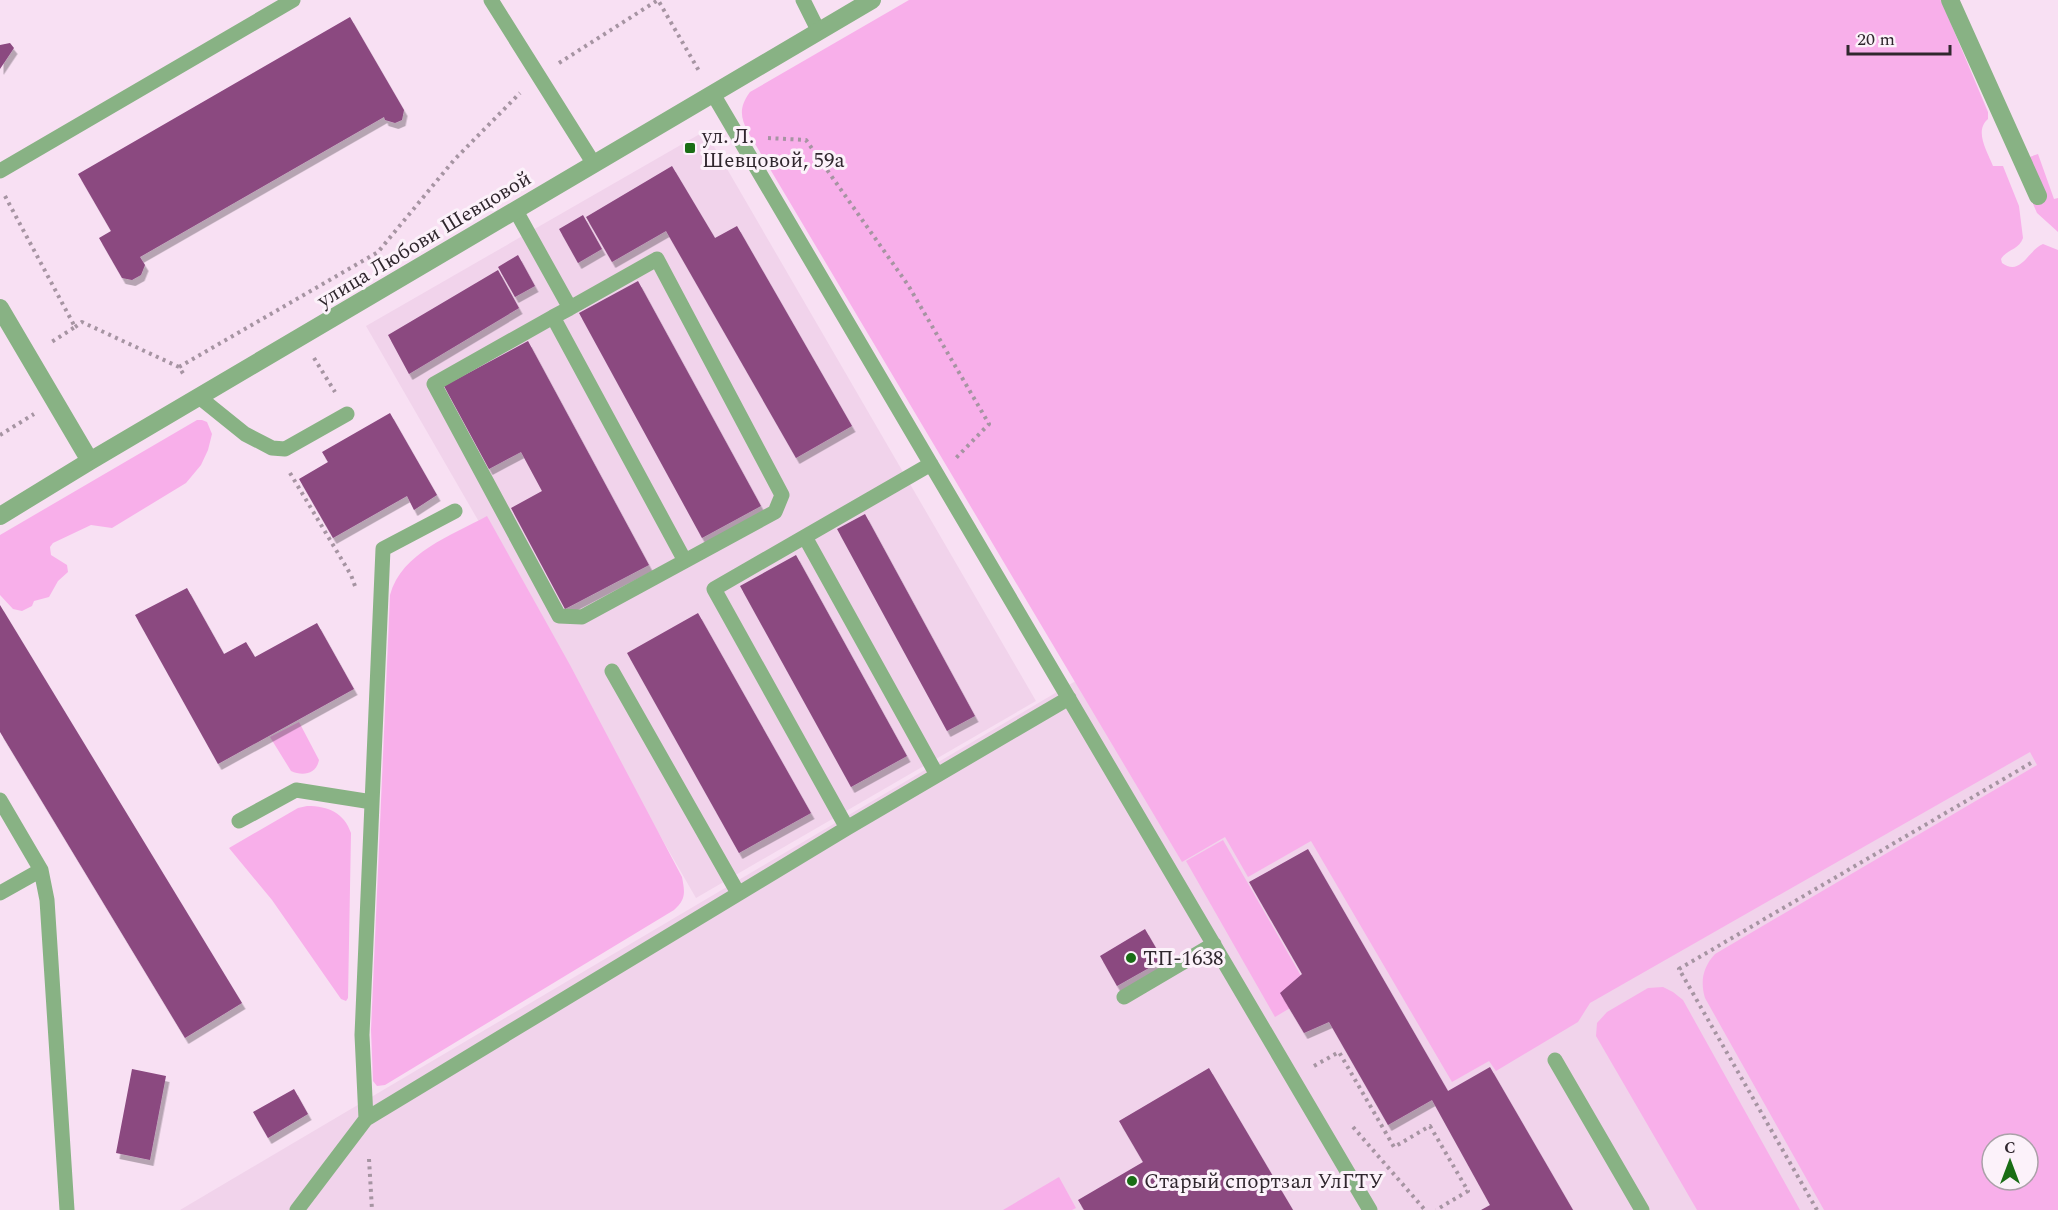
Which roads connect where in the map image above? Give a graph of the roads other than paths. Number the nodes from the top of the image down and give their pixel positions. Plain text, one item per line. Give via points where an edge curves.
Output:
1 (293, 0) edge
2 (491, 0) edge
3 (803, 0) edge
4 (872, 0) edge
5 (1950, 0) edge
6 (819, 32) junction
7 (713, 94) junction
8 (594, 164) junction
9 (0, 171) edge
10 (2038, 196) dead end
11 (516, 211) junction
12 (0, 308) edge
13 (570, 308) junction
14 (553, 317) junction
15 (199, 398) junction
16 (347, 414) dead end
17 (90, 461) junction
18 (935, 471) junction
19 (455, 511) dead end
20 (0, 516) edge
21 (805, 537) junction
22 (685, 561) junction
23 (612, 671) dead end
24 (1069, 698) junction
25 (937, 775) junction
26 (0, 800) edge
27 (372, 802) junction
28 (239, 821) dead end
29 (847, 828) junction
30 (41, 870) junction
31 (0, 893) edge
32 (738, 893) junction
33 (1214, 944) junction
34 (1124, 997) dead end
35 (1555, 1060) dead end
36 (366, 1119) junction
37 (67, 1210) edge
38 (297, 1210) edge
39 (1370, 1210) edge
40 (1642, 1210) edge

1 - 9 lane
2 - 8 lane
3 - 6 lane
4 - 6 street, улица Любови Шевцовой
5 - 10 street
6 - 7 street, улица Любови Шевцовой
7 - 8 street, улица Любови Шевцовой
7 - 18 lane
8 - 11 street, улица Любови Шевцовой
11 - 13 lane
11 - 15 street, улица Любови Шевцовой
12 - 17 street
13 - 14 lane
13 - 22 lane via 657,259 782,495 775,512
14 - 22 lane
14 - 22 lane via 434,384 547,595 559,616 582,617
15 - 16 lane via 245,434 272,448 285,449
15 - 17 street, улица Любови Шевцовой
17 - 20 street, улица Любови Шевцовой
18 - 21 lane
18 - 24 lane
19 - 27 lane via 383,549
21 - 25 lane
21 - 29 lane via 714,589
23 - 32 lane
24 - 25 lane
24 - 33 lane
25 - 29 lane
26 - 30 lane
27 - 28 lane via 296,789
27 - 36 lane via 362,1035
29 - 32 lane
30 - 31 lane
30 - 37 lane via 47,900
32 - 36 lane
33 - 34 lane
33 - 39 lane
35 - 40 lane
36 - 38 lane

